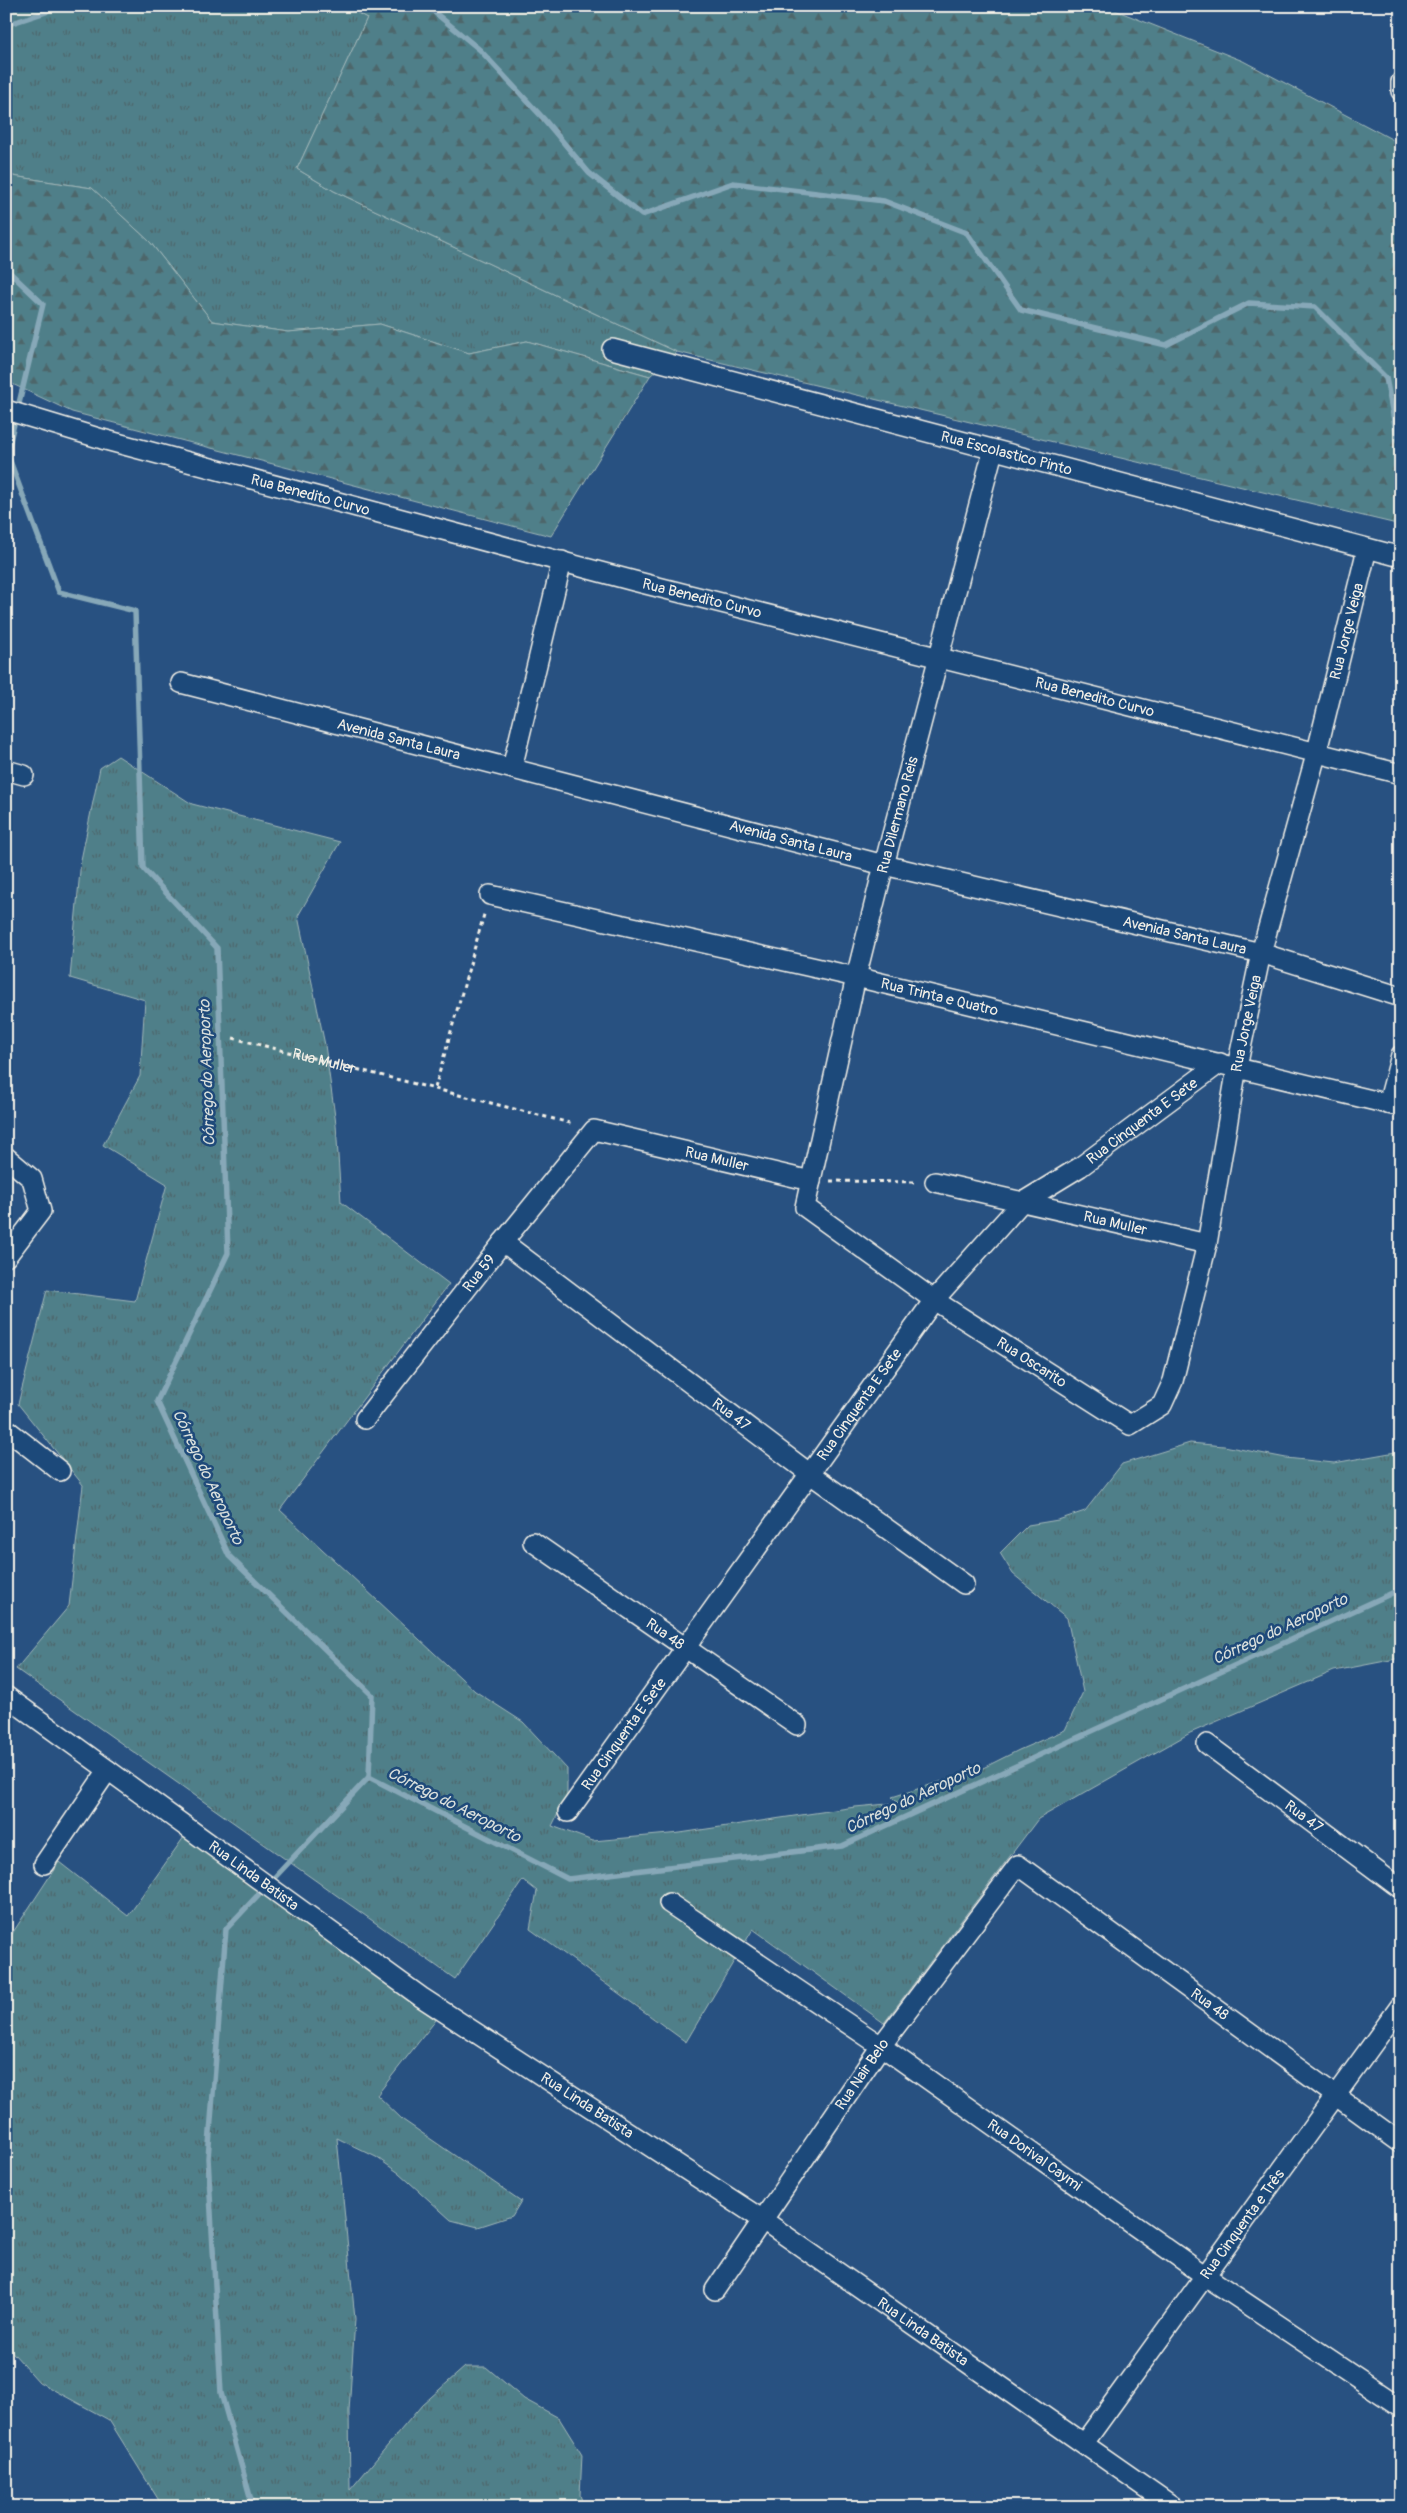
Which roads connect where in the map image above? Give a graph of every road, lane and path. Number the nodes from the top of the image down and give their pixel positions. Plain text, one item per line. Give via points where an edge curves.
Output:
1 (1401, 82) edge
2 (1401, 91) edge
3 (612, 350) dead end
4 (6, 410) edge
5 (993, 451) junction
6 (1367, 549) junction
7 (1401, 557) edge
8 (562, 561) junction
9 (940, 658) junction
10 (181, 682) dead end
11 (1316, 755) junction
12 (512, 768) junction
13 (6, 770) edge
14 (1401, 774) edge
15 (24, 775) dead end
16 (884, 865) junction
17 (490, 895) joint
18 (1261, 953) junction
19 (856, 977) junction
20 (1401, 997) edge
21 (233, 1038) dead end
22 (1401, 1055) edge
23 (1228, 1065) junction
24 (435, 1088) junction
25 (1395, 1105) edge
26 (594, 1130) junction
27 (6, 1157) edge
28 (811, 1181) junction
29 (935, 1182) joint
30 (1021, 1203) junction
31 (503, 1242) junction
32 (1208, 1244) junction
33 (6, 1257) edge
34 (934, 1300) junction
35 (364, 1419) dead end
36 (1130, 1425) joint
37 (6, 1430) edge
38 (60, 1471) dead end
39 (809, 1473) junction
40 (533, 1542) dead end
41 (964, 1584) dead end
42 (687, 1646) junction
43 (6, 1696) edge
44 (797, 1725) dead end
45 (1207, 1744) dead end
46 (108, 1770) junction
47 (568, 1812) dead end
48 (44, 1864) dead end
49 (1018, 1865) joint
50 (1401, 1889) edge
51 (669, 1903) dead end
52 (1401, 2005) edge
53 (881, 2046) junction
54 (1334, 2095) junction
55 (1401, 2143) edge
56 (763, 2220) junction
57 (1204, 2275) junction
58 (716, 2290) dead end
59 (1401, 2407) edge
60 (1084, 2443) junction
61 (1174, 2507) edge

1 - 2 street
3 - 5 street, Rua Escolastico Pinto
4 - 8 street, Rua Benedito Curvo via 111,442
5 - 6 street, Rua Escolastico Pinto
5 - 9 street, Rua Dilermano Reis
6 - 7 street, Rua Escolastico Pinto
6 - 11 street, Rua Jorge Veiga
8 - 9 street, Rua Benedito Curvo
8 - 12 street
9 - 11 street, Rua Benedito Curvo
9 - 16 street, Rua Dilermano Reis
10 - 12 street, Avenida Santa Laura
11 - 14 street, Rua Benedito Curvo
11 - 18 street, Rua Jorge Veiga
12 - 16 street, Avenida Santa Laura
13 - 15 street
16 - 18 street, Avenida Santa Laura
16 - 19 street, Rua Dilermano Reis
17 - 19 street, Rua Trinta e Quatro
17 - 24 path
18 - 20 street, Avenida Santa Laura
18 - 23 street, Rua Jorge Veiga
19 - 23 street, Rua Trinta e Quatro
19 - 28 street, Rua Dilermano Reis
21 - 24 path, Rua Muller
22 - 25 street
23 - 25 street, Rua Trinta e Quatro
23 - 30 street, Rua Cinquenta E Sete via 1080,1167
23 - 32 street, Rua Jorge Veiga
24 - 26 path, Rua Muller
26 - 28 street, Rua Muller
26 - 31 street, Rua 59
27 - 33 street via 32,1179 41,1211
28 - 29 path
28 - 34 street, Rua Oscarito via 805,1207
29 - 30 street, Rua Muller
30 - 32 street, Rua Muller
30 - 34 street, Rua Cinquenta E Sete
31 - 35 street, Rua 59
31 - 39 street, Rua 47
32 - 36 street, Rua Jorge Veiga via 1173,1381 1162,1405
34 - 36 street, Rua Oscarito
34 - 39 street, Rua Cinquenta E Sete
37 - 38 street
39 - 41 street, Rua 47
39 - 42 street, Rua Cinquenta E Sete
40 - 42 street, Rua 48
42 - 44 street, Rua 48
42 - 47 street, Rua Cinquenta E Sete
43 - 46 street, Rua Linda Batista
45 - 50 street, Rua 47
46 - 48 street
46 - 56 street, Rua Linda Batista via 421,1997
49 - 53 street, Rua Nair Belo
49 - 54 street, Rua 48
51 - 53 street, Rua Dorival Caymi
52 - 54 street, Rua Cinquenta e Três
53 - 56 street, Rua Nair Belo
53 - 57 street, Rua Dorival Caymi
54 - 55 street, Rua 48
54 - 57 street, Rua Cinquenta e Três
56 - 58 street, Rua Nair Belo
56 - 60 street, Rua Linda Batista
57 - 59 street, Rua Dorival Caymi
57 - 60 street, Rua Cinquenta e Três
60 - 61 street, Rua Linda Batista

